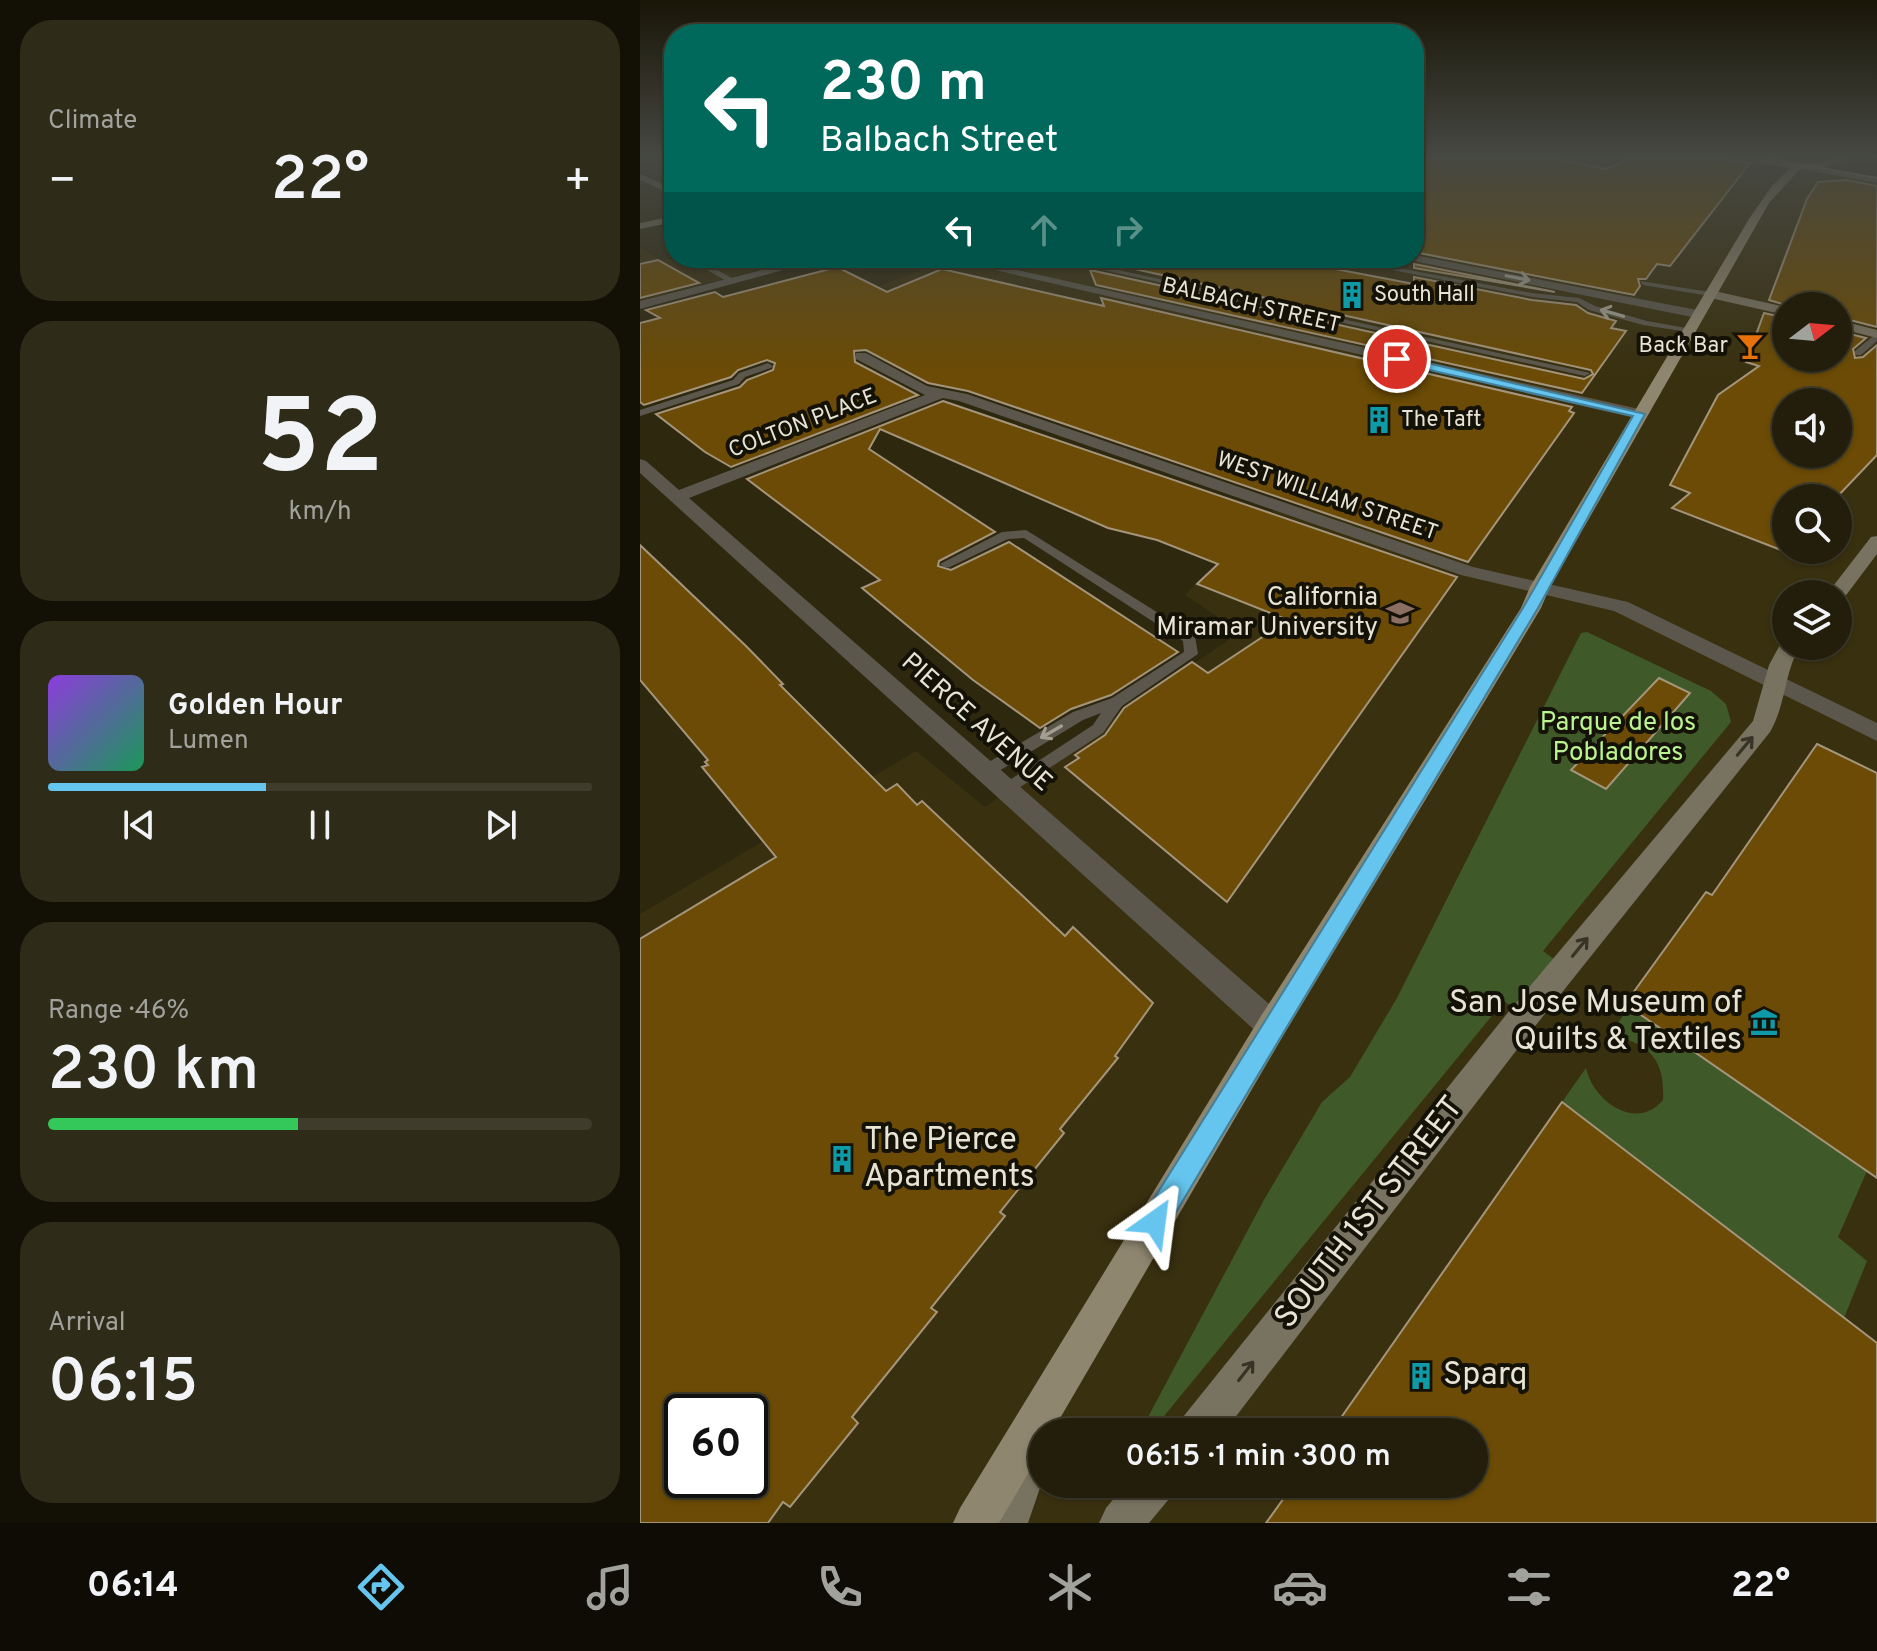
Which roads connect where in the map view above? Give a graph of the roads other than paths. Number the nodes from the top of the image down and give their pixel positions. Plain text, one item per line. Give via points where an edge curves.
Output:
1 (1749, 229) edge
2 (1424, 260) edge
3 (709, 268) edge
4 (783, 268) edge
5 (992, 268) edge
6 (1109, 268) edge
7 (1387, 268) edge
8 (733, 281) junction
9 (1643, 283) dead end
10 (1710, 294) junction
11 (640, 305) edge
12 (1772, 308) edge
13 (1697, 314) junction
14 (1852, 328) edge
15 (1688, 329) junction
16 (1877, 335) edge
17 (1858, 353) dead end
18 (861, 356) dead end
19 (768, 366) dead end
20 (1585, 373) dead end
21 (943, 393) junction
22 (640, 413) edge
23 (1639, 414) junction
24 (640, 464) edge
25 (678, 496) junction
26 (1877, 541) edge
27 (946, 564) dead end
28 (1848, 580) edge
29 (1540, 587) junction
30 (1782, 660) edge
31 (1775, 683) junction
32 (1117, 702) junction
33 (1877, 733) edge
34 (988, 770) junction
35 (1008, 789) junction
36 (1272, 1026) junction
37 (1057, 1385) junction
38 (1209, 1418) edge
39 (1142, 1498) edge
40 (975, 1523) edge
41 (1006, 1523) edge
42 (1121, 1523) edge

1 - 10 main road
2 -> 13 street
3 - 8 lane
4 - 8 street
5 - 23 street, BALBACH STREET
6 - 20 lane
15 -> 7 lane via 1631,319 1579,300
8 - 11 street
9 - 10 lane
10 - 12 street
10 - 13 main road
13 - 15 main road
14 - 16 street
15 - 23 main road
16 - 17 lane
18 - 21 street, WEST WILLIAM STREET via 923,390
19 - 22 lane
21 - 25 street, COLTON PLACE
21 - 29 street, WEST WILLIAM STREET via 1468,571
23 - 29 main road
24 - 25 street, PIERCE AVENUE
25 - 34 street, PIERCE AVENUE
26 - 28 street
27 - 32 lane via 1006,535 1026,534 1190,639 1191,654
29 - 31 street, WEST WILLIAM STREET via 1621,606
29 - 36 main road
30 - 31 street, SOUTH 1ST STREET
31 - 33 street, WEST WILLIAM STREET
38 -> 31 street, SOUTH 1ST STREET via 1521,1020 1762,726
32 -> 34 lane via 1078,716
32 - 35 lane via 1098,729
34 - 35 street, PIERCE AVENUE
35 - 36 street, PIERCE AVENUE
36 - 37 main road
37 - 40 main road
37 - 41 street
39 - 42 street

